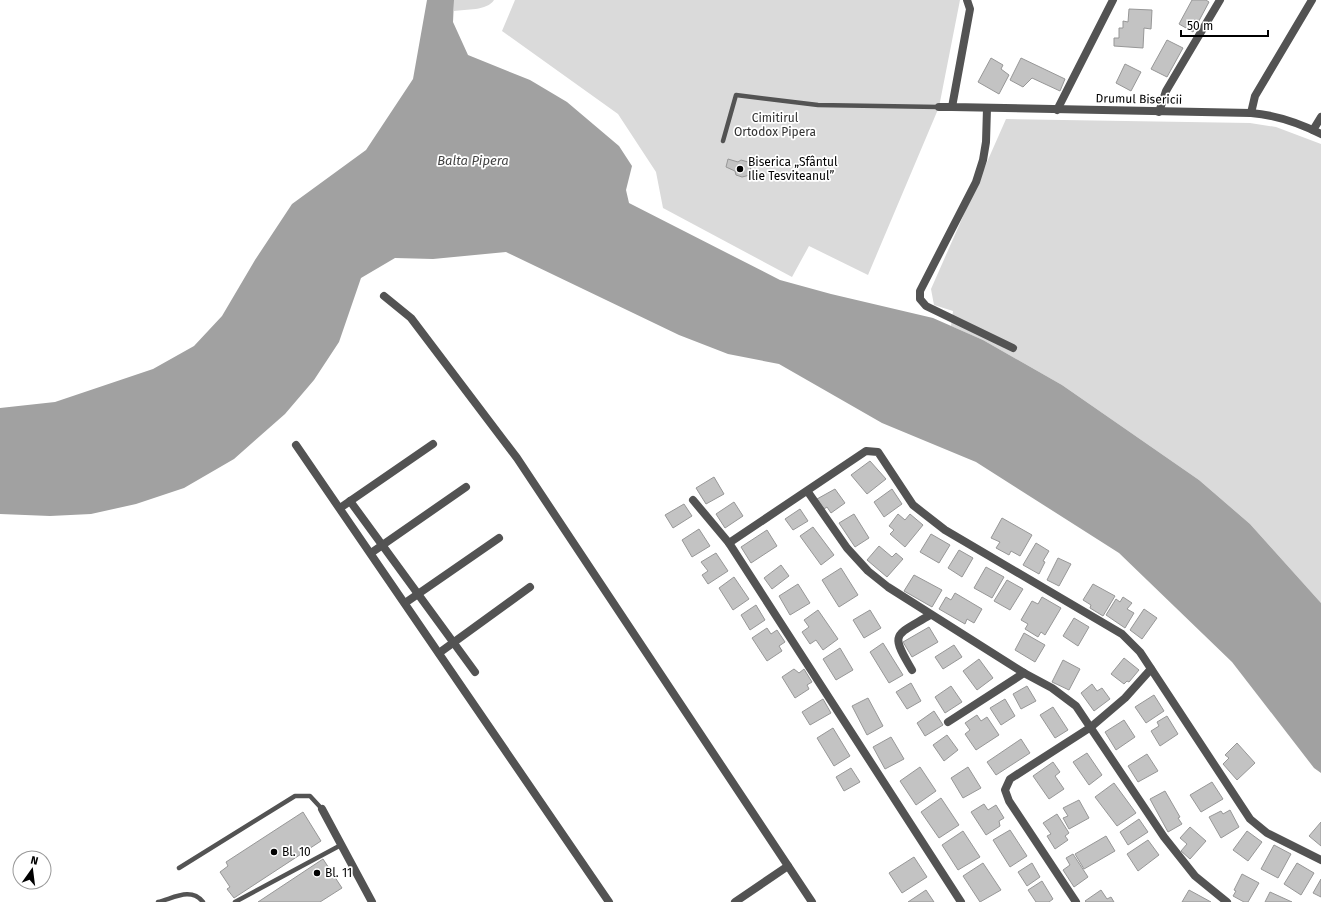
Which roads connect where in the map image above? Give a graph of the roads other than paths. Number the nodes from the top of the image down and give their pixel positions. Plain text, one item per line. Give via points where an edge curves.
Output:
1 (967, 0) edge
2 (1113, 0) edge
3 (1220, 0) edge
4 (1312, 0) edge
5 (939, 107) joint
6 (952, 108) junction
7 (987, 108) junction
8 (1057, 110) junction
9 (1159, 112) junction
10 (1251, 113) junction
11 (1321, 117) edge
12 (1317, 132) edge
13 (723, 141) dead end
14 (384, 296) dead end
15 (1013, 348) dead end
16 (433, 444) dead end
17 (296, 445) dead end
18 (466, 487) dead end
19 (808, 492) junction
20 (693, 500) dead end
21 (350, 501) junction
22 (340, 508) junction
23 (499, 538) dead end
24 (729, 543) junction
25 (382, 545) junction
26 (371, 553) junction
27 (530, 586) dead end
28 (418, 593) junction
29 (405, 603) junction
30 (930, 615) junction
31 (454, 643) junction
32 (439, 653) junction
33 (1151, 669) junction
34 (912, 670) dead end
35 (475, 672) dead end
36 (1024, 673) junction
37 (948, 722) dead end
38 (1091, 727) junction
39 (322, 809) joint
40 (341, 845) junction
41 (1321, 860) edge
42 (788, 866) junction
43 (179, 868) dead end
44 (158, 902) edge
45 (203, 902) edge
46 (235, 902) edge
47 (372, 902) edge
48 (610, 902) edge
49 (734, 902) edge
50 (812, 902) edge
51 (961, 902) edge
52 (1076, 902) edge
53 (1227, 902) edge

1 - 6 street via 970,8
2 - 8 street
3 - 9 street via 1166,91
4 - 10 street via 1255,96
5 - 6 street, Drumul Bisericii
5 - 13 lane via 818,105 736,95
6 - 7 street, Drumul Bisericii
7 - 8 street, Drumul Bisericii
7 - 15 street via 986,142 976,182 920,291 920,300 926,306
8 - 9 street, Drumul Bisericii
9 - 10 street, Drumul Bisericii
10 - 12 street, Drumul Bisericii via 1278,118
11 - 12 street
14 - 42 street via 411,318 517,458
16 - 21 street
17 - 22 street
18 - 25 street
19 - 24 street
19 - 30 street via 846,548 888,587
19 - 33 street via 866,451 878,452 913,505 928,518 944,530 1122,634 1140,652
20 - 24 street
21 - 22 street
21 - 25 street
22 - 26 street
23 - 28 street
24 - 51 street
25 - 26 street
25 - 28 street
26 - 29 street
27 - 31 street
28 - 29 street
28 - 31 street
29 - 32 street
30 - 34 street via 900,633 897,640 899,649
30 - 36 street
31 - 32 street
31 - 35 street
32 - 48 street
33 - 38 street via 1125,698
33 - 41 street via 1250,819 1267,833
36 - 37 street
36 - 38 street via 1052,688 1076,706
38 - 52 street via 1010,779 1005,790 1009,801
38 - 53 street via 1164,837 1195,876
39 - 40 street
39 - 43 lane via 310,796 295,796
40 - 46 lane
40 - 47 street
42 - 49 street
42 - 50 street
44 - 45 lane via 188,894 197,895

